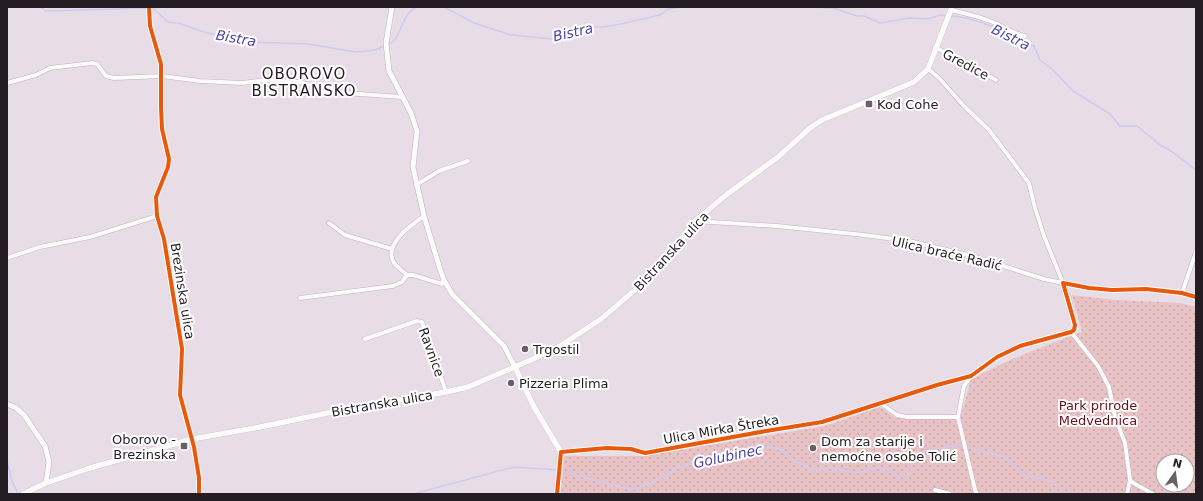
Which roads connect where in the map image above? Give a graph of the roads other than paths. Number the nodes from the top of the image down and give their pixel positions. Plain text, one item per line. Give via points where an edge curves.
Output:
1 (149, 7) edge
2 (392, 7) edge
3 (950, 12) edge
4 (1025, 36) dead end
5 (935, 47) junction
6 (928, 68) junction
7 (162, 76) junction
8 (996, 80) dead end
9 (7, 83) edge
10 (402, 97) junction
11 (468, 161) dead end
12 (416, 185) junction
13 (157, 216) junction
14 (424, 216) junction
15 (696, 221) junction
16 (329, 223) dead end
17 (392, 249) junction
18 (1196, 252) edge
19 (7, 258) edge
20 (407, 275) junction
21 (444, 280) junction
22 (1063, 283) junction
23 (1182, 293) junction
24 (1196, 297) edge
25 (300, 298) dead end
26 (1071, 332) junction
27 (365, 339) dead end
28 (515, 367) junction
29 (971, 376) junction
30 (446, 392) junction
31 (7, 404) edge
32 (882, 404) junction
33 (958, 417) junction
34 (192, 440) junction
35 (561, 452) junction
36 (1130, 480) junction
37 (46, 483) junction
38 (935, 490) dead end
39 (976, 492) edge
40 (23, 494) edge
41 (199, 494) edge
42 (557, 494) edge
43 (950, 494) edge
44 (970, 494) edge
45 (1127, 494) edge
46 (1154, 494) edge

1 - 7 street, Brezinska ulica via 150,26
2 - 10 street via 386,53 390,71
3 - 4 street via 984,19
3 - 5 main road, Bistranska ulica
5 - 6 main road, Bistranska ulica
5 - 8 street, Gredice
6 - 15 main road, Bistranska ulica via 914,82 822,120
6 - 22 street via 989,130 1029,183 1044,236
7 - 9 street via 114,78 106,76 92,63 50,68
7 - 10 street via 242,83 266,80 292,82 345,93
7 - 13 street, Brezinska ulica via 162,129 169,159 156,197
10 - 12 street via 417,131 413,167
11 - 12 street via 439,171
12 - 14 street
13 - 19 street via 90,237 40,247
13 - 34 street, Brezinska ulica via 164,239 182,349 180,395
14 - 17 street via 404,231
14 - 21 street
15 - 22 street, Ulica braće Radić via 793,228 909,241 972,256
15 - 28 main road, Bistranska ulica via 653,273 601,320 560,346
16 - 17 street via 345,235
17 - 20 street via 395,264
18 - 23 street
20 - 21 street via 442,284
20 - 25 street via 402,282 393,286
21 - 28 street via 452,294 504,346
22 - 23 street, Ulica braće Radić via 1112,290 1146,289
22 - 26 street via 1075,324
23 - 24 street, Ulica braće Radić
26 - 29 street via 1020,346 998,357
26 - 36 street via 1098,366 1109,387 1115,417 1125,443
27 - 30 street, Ravnice via 417,320 422,322
28 - 30 main road, Bistranska ulica via 468,387
28 - 35 main road via 534,407
29 - 32 street, Ulica Mirka Štreka
29 - 33 street via 964,386
30 - 34 main road, Bistranska ulica
31 - 37 street via 24,415 45,446 49,462
32 - 33 street via 897,415 907,417
32 - 35 street, Ulica Mirka Štreka via 822,422 645,453 631,448
33 - 39 street
34 - 37 main road, Bistranska ulica
34 - 41 street via 199,478
35 - 42 main road
36 - 45 street
36 - 46 street
37 - 40 main road, Bistranska ulica
38 - 43 street
39 - 44 street

